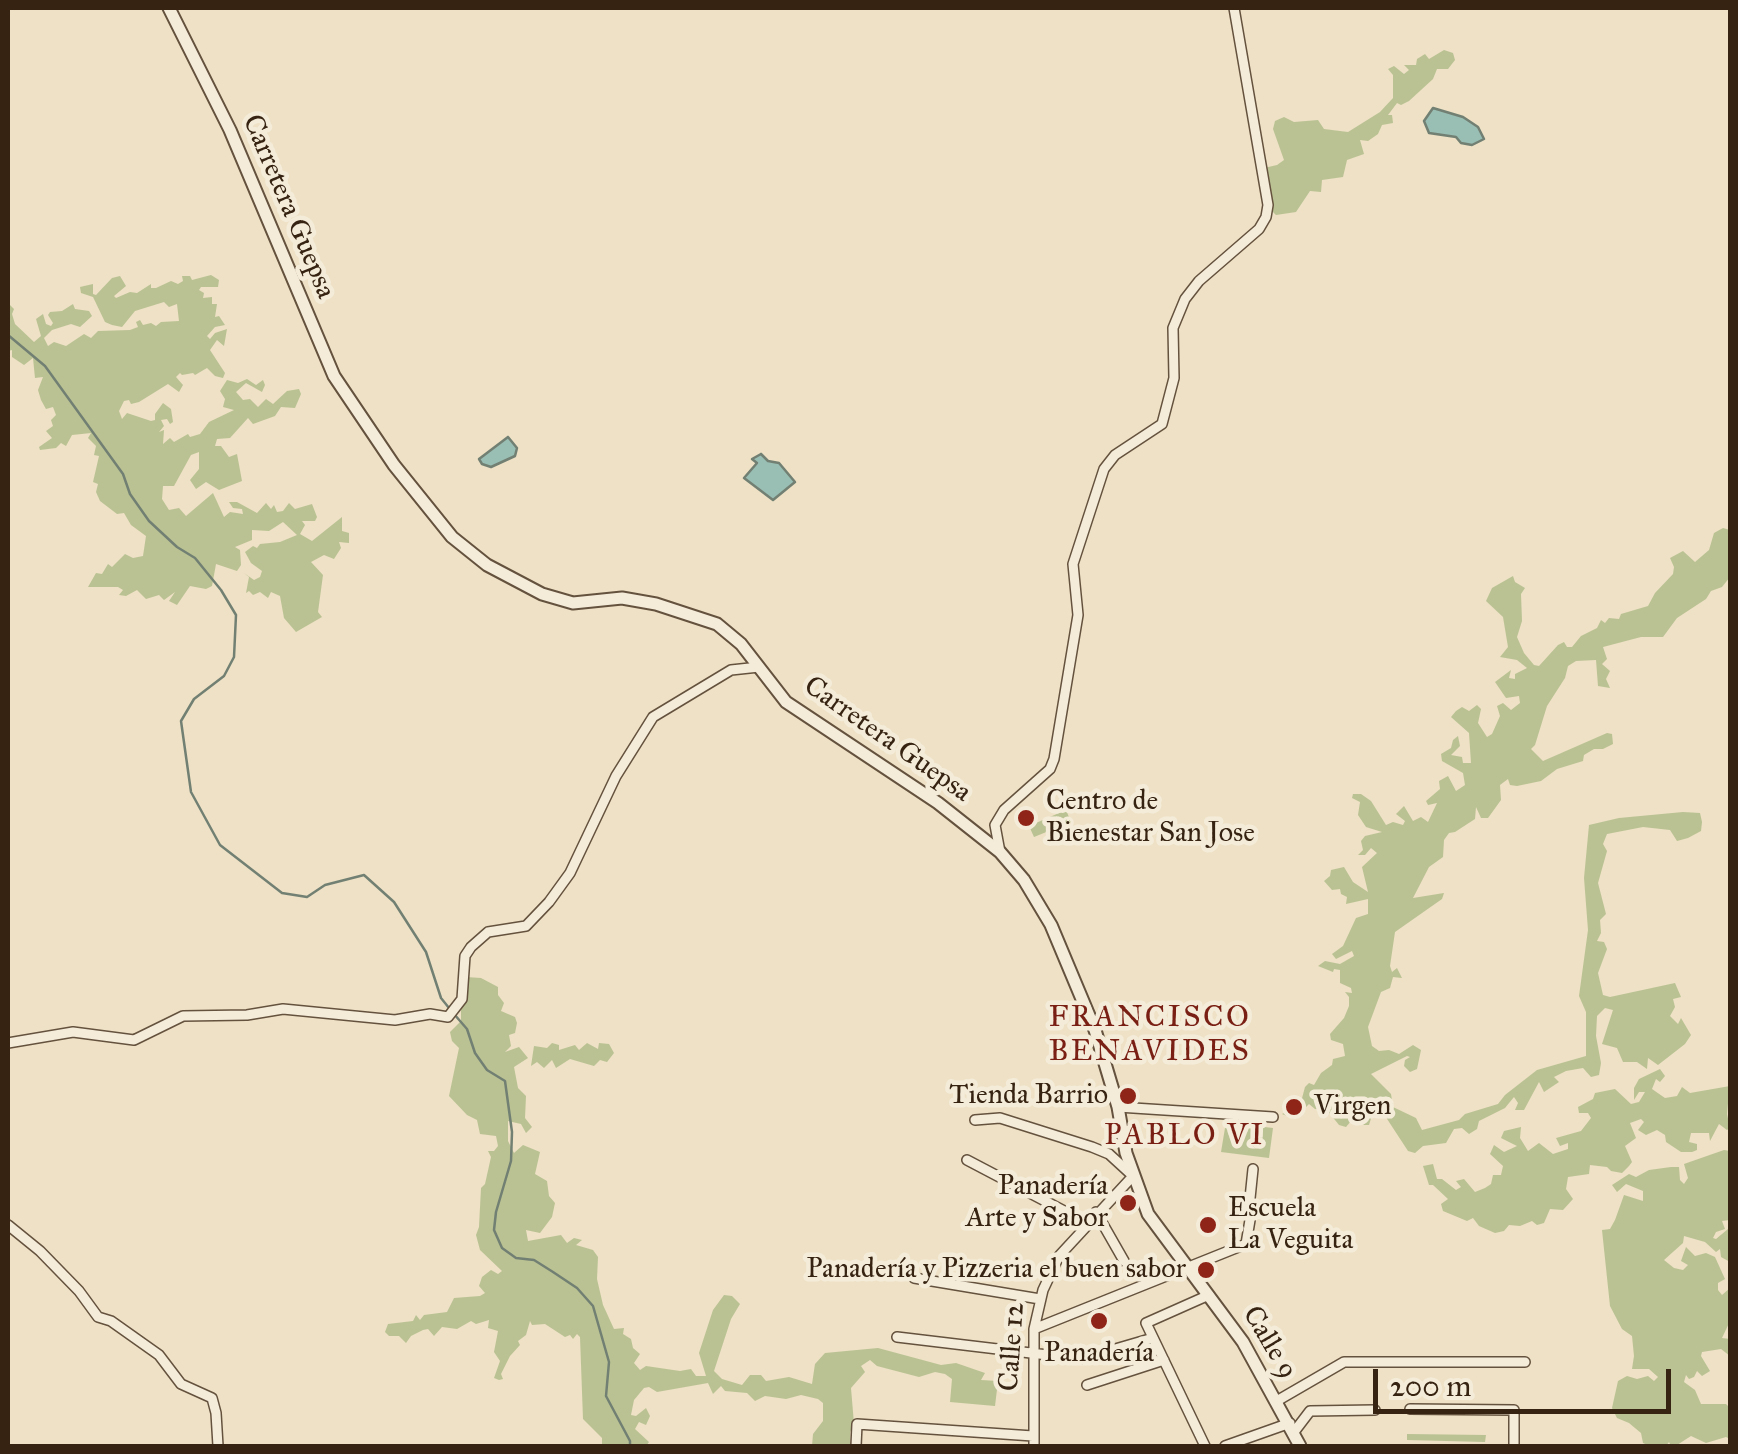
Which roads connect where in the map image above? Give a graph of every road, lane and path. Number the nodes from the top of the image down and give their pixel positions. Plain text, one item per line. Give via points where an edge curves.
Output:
1 (169, 8) edge
2 (1234, 8) edge
3 (759, 667) junction
4 (1000, 852) junction
5 (8, 1043) edge
6 (1118, 1107) junction
7 (1273, 1116) dead end
8 (976, 1120) dead end
9 (967, 1160) dead end
10 (1253, 1169) dead end
11 (1133, 1176) junction
12 (1096, 1212) junction
13 (1087, 1222) junction
14 (8, 1224) edge
15 (1124, 1261) dead end
16 (1188, 1268) junction
17 (914, 1278) dead end
18 (1209, 1295) junction
19 (1040, 1299) junction
20 (1034, 1329) junction
21 (897, 1337) dead end
22 (1153, 1338) junction
23 (1034, 1352) junction
24 (1164, 1360) junction
25 (1526, 1362) dead end
26 (1087, 1384) dead end
27 (1274, 1402) junction
28 (1410, 1409) dead end
29 (1375, 1410) dead end
30 (1292, 1428) junction
31 (1033, 1441) edge
32 (218, 1446) edge
33 (856, 1446) edge
34 (1206, 1446) edge
35 (1225, 1446) edge
36 (1300, 1446) edge
37 (1514, 1446) edge

1 - 3 street, Carretera Guepsa via 230,130 334,376 452,537 542,594 573,603 622,598 717,624
2 - 4 street via 1266,217 1185,299 1173,328 1174,378 1162,424 1104,468 1073,564 1078,615 1054,758 994,825
3 - 4 street, Carretera Guepsa via 786,702
3 - 5 street via 731,670 652,717 550,902 526,926 488,932 471,947 462,999 452,1013 396,1020 282,1009 183,1016 134,1040 73,1032
4 - 6 street, Carretera Guepsa via 1051,925 1095,1030
6 - 7 street
6 - 11 street
8 - 11 street via 1000,1118 1092,1147
9 - 13 street
10 - 16 street via 1246,1244
11 - 12 street, Calle 12
11 - 16 street, Calle 9 via 1148,1214
12 - 13 street, Calle 12
12 - 15 street
13 - 19 street, Calle 12 via 1058,1256
14 - 32 street via 98,1318 158,1356 181,1384 212,1398
16 - 18 street, Calle 9
16 - 20 street
17 - 19 street
18 - 22 street via 1146,1324
18 - 27 street, Calle 9
19 - 20 street, Calle 12
20 - 23 street, Calle 12
21 - 23 street
22 - 23 street via 1080,1359
22 - 24 street
23 - 31 street, Calle 12
24 - 26 street
24 - 34 street
25 - 27 street via 1344,1362
27 - 30 street, Calle 9
28 - 37 street via 1514,1410
29 - 30 street via 1310,1411
30 - 35 street
30 - 36 street, Calle 9
31 - 33 street via 857,1424

